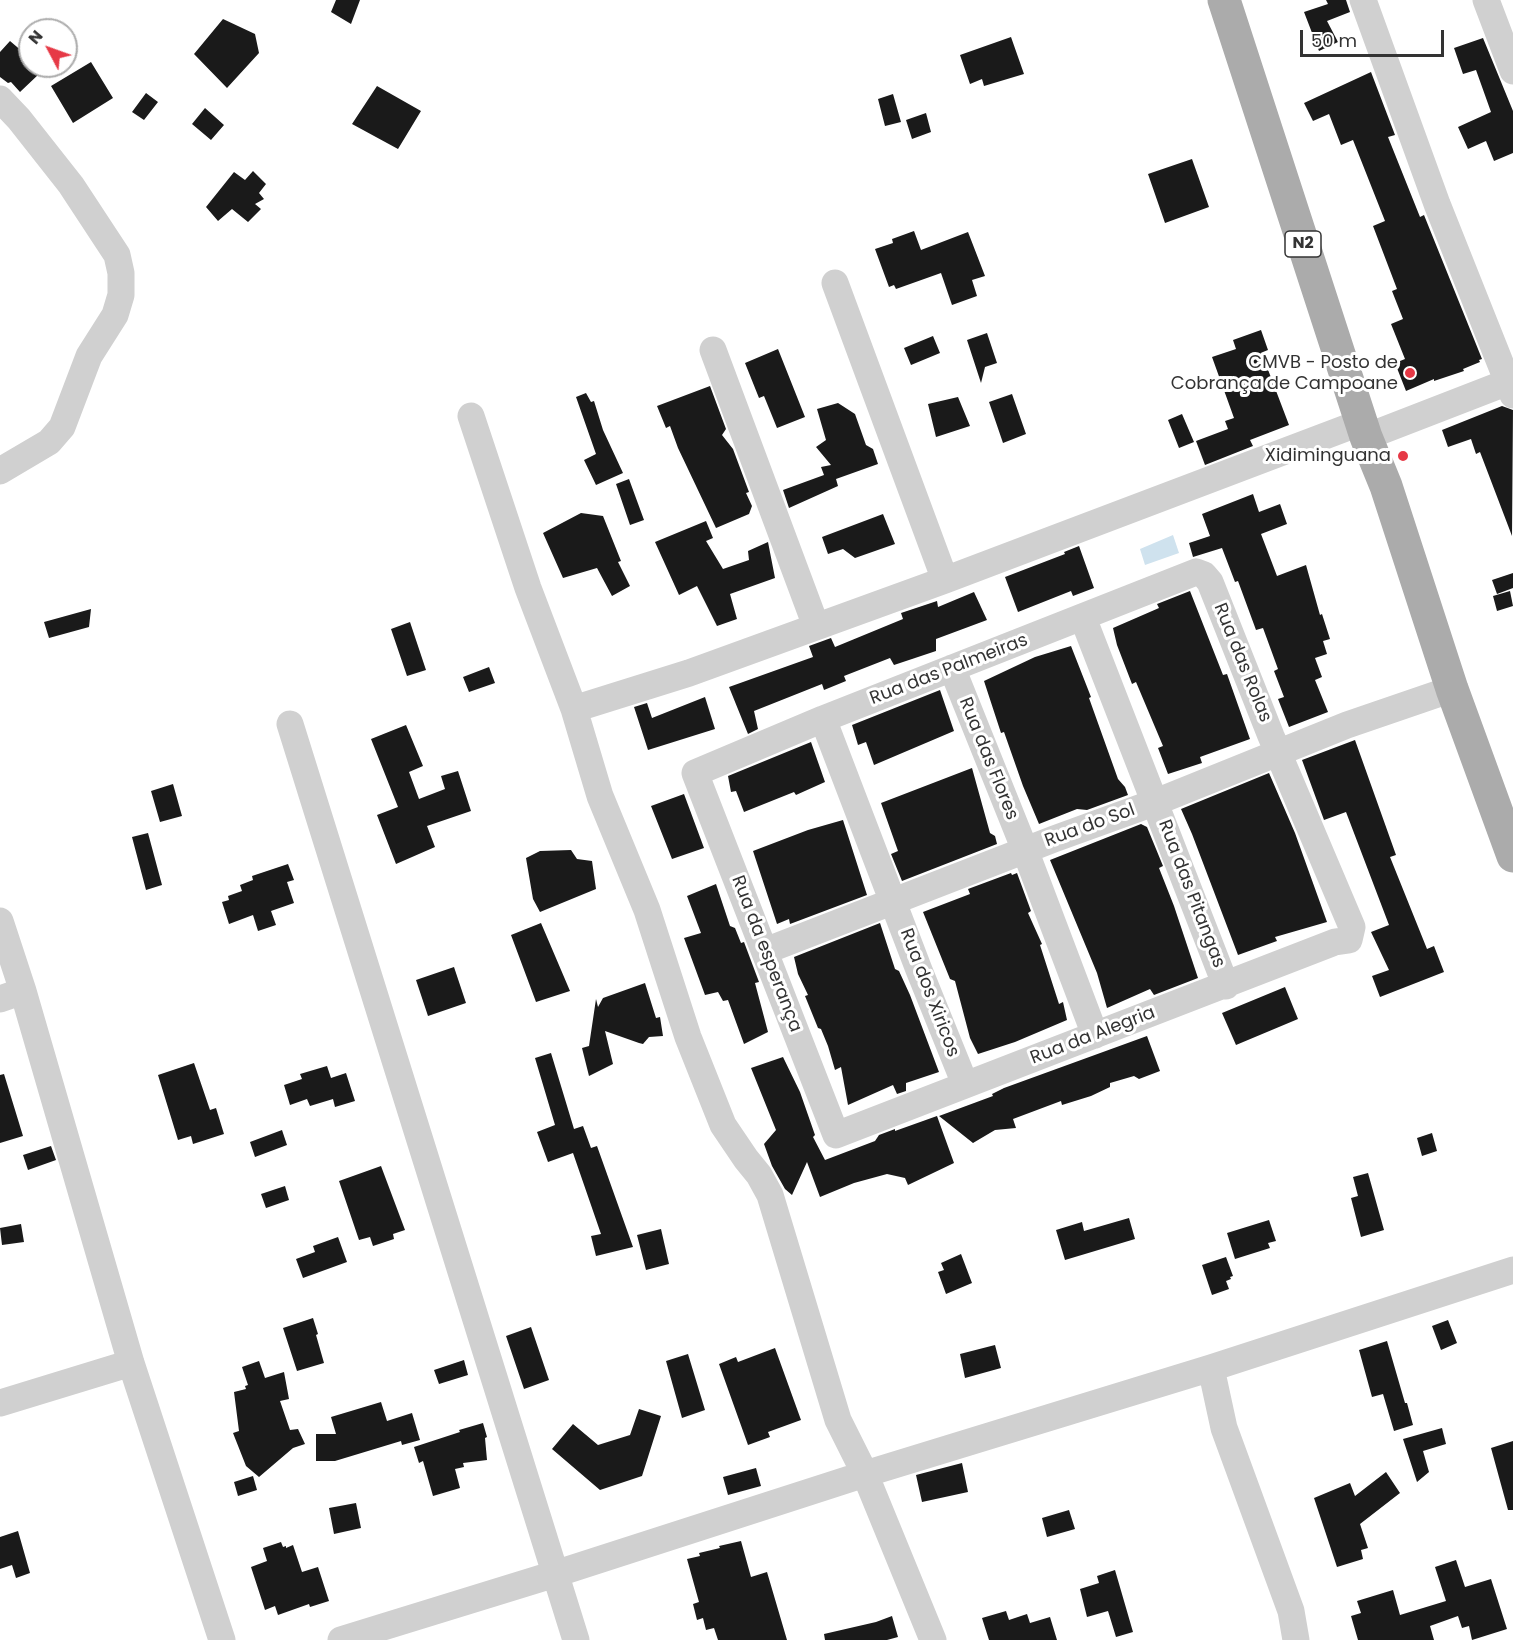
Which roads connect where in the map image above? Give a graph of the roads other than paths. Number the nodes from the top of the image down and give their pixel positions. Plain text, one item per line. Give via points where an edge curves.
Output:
1 (1224, 0) edge
2 (1363, 0) edge
3 (1486, 0) edge
4 (1513, 71) edge
5 (0, 99) edge
6 (835, 283) dead end
7 (713, 350) dead end
8 (1511, 386) edge
9 (471, 416) dead end
10 (1364, 429) junction
11 (0, 471) edge
12 (1204, 576) joint
13 (945, 580) junction
14 (1083, 618) junction
15 (816, 626) junction
16 (952, 668) junction
17 (1452, 689) junction
18 (574, 709) junction
19 (823, 719) junction
20 (290, 724) dead end
21 (1278, 752) junction
22 (695, 773) joint
23 (1156, 802) junction
24 (1025, 850) junction
25 (1513, 856) edge
26 (893, 901) junction
27 (0, 921) edge
28 (1349, 940) joint
29 (765, 951) junction
30 (1226, 986) junction
31 (11, 995) edge
32 (1095, 1035) junction
33 (965, 1084) junction
34 (836, 1135) joint
35 (1513, 1270) edge
36 (131, 1363) junction
37 (1211, 1368) junction
38 (0, 1403) edge
39 (865, 1474) junction
40 (555, 1574) junction
41 (222, 1640) edge
42 (341, 1640) edge
43 (576, 1640) edge
44 (933, 1640) edge
45 (1296, 1640) edge

1 - 10 main road, N2
2 - 8 street via 1437,204
3 - 4 street
5 - 11 street via 71,185 117,255 121,273 121,295 115,315 89,356 62,427 49,442
6 - 13 street
7 - 15 street
8 - 10 street
9 - 18 street via 528,588
10 - 13 street
10 - 17 main road, N2
12 - 14 street, Rua das Palmeiras via 1196,572
12 - 21 street, Rua das Rolas via 1210,582
13 - 15 street
14 - 16 street, Rua das Palmeiras
14 - 23 street, Rua das Pitangas
15 - 18 street
16 - 19 street, Rua das Palmeiras
16 - 24 street, Rua das Flores
17 - 21 street, Rua do Sol
17 - 25 main road, N2
18 - 39 street via 600,796 647,910 688,1037 723,1125 770,1195 838,1420
19 - 22 street, Rua das Palmeiras
19 - 26 street, Rua dos Xiricos
20 - 40 street
21 - 23 street, Rua do Sol
21 - 28 street, Rua das Rolas via 1352,927
22 - 29 street, Rua da esperança
23 - 24 street, Rua do Sol
23 - 30 street, Rua das Pitangas
24 - 26 street, Rua do Sol
24 - 32 street, Rua das Flores
26 - 29 street, Rua do Sol
26 - 33 street, Rua dos Xiricos
27 - 31 street
28 - 30 street, Rua da Alegria via 1335,942
29 - 34 street, Rua da esperança
30 - 32 street, Rua da Alegria
31 - 36 street
32 - 33 street, Rua da Alegria
33 - 34 street, Rua da Alegria
35 - 37 street
36 - 38 street
36 - 41 street
37 - 39 street
37 - 45 street via 1224,1428 1291,1611
39 - 40 street
39 - 44 street
40 - 42 street
40 - 43 street

